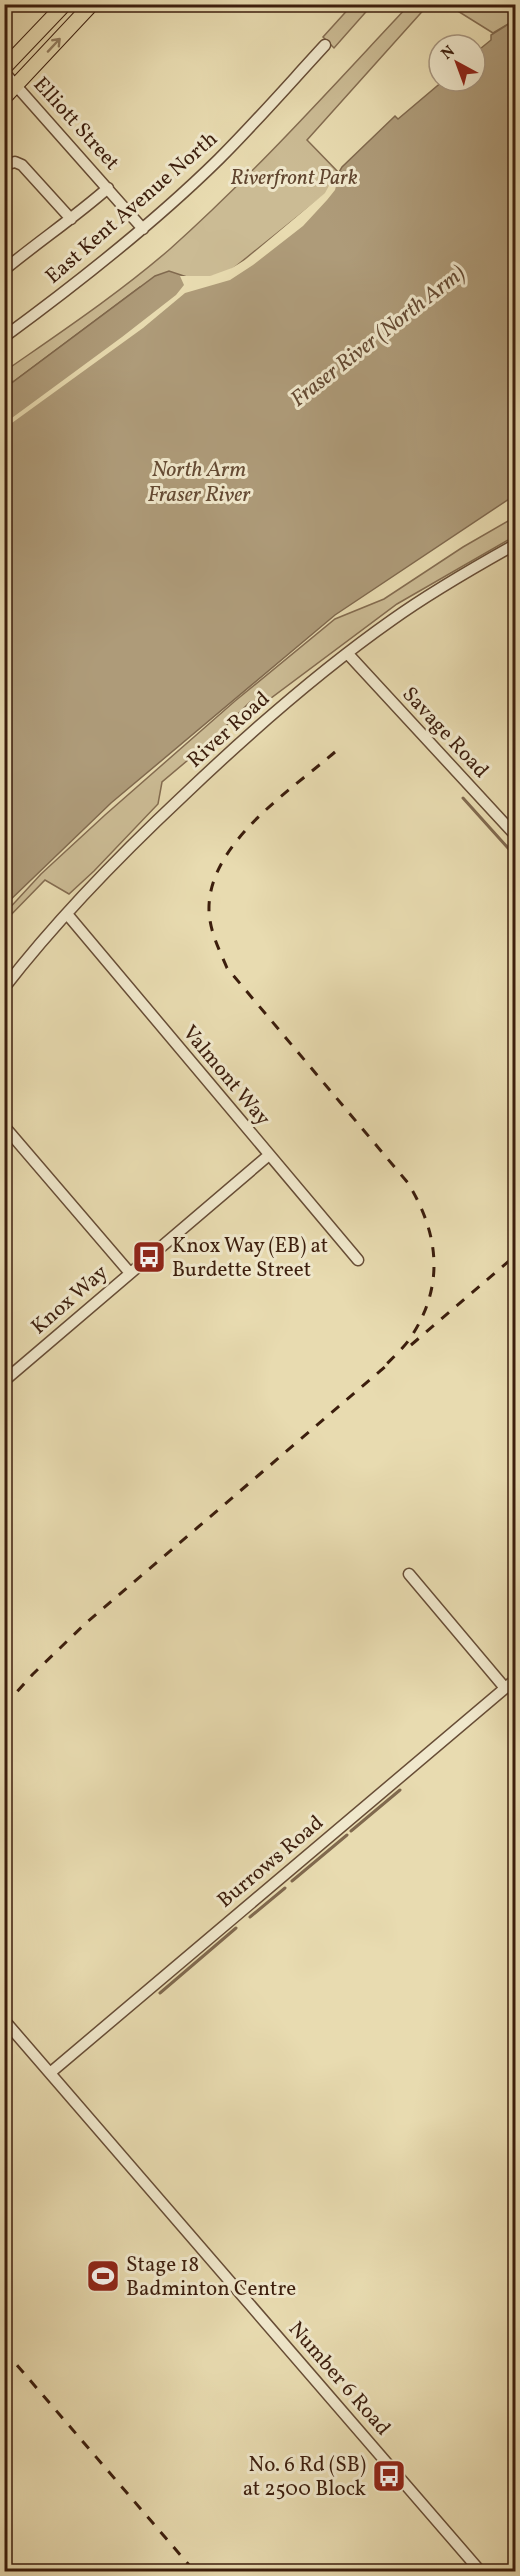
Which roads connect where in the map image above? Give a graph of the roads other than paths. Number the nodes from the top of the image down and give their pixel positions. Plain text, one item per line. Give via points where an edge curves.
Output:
1 (65, 4) edge
2 (92, 4) edge
3 (325, 45) dead end
4 (4, 70) edge
5 (17, 85) junction
6 (4, 98) edge
7 (4, 165) edge
8 (108, 188) junction
9 (71, 219) junction
10 (143, 229) junction
11 (4, 270) edge
12 (4, 337) edge
13 (516, 544) edge
14 (348, 654) junction
15 (516, 836) edge
16 (67, 914) junction
17 (4, 988) edge
18 (4, 1126) edge
19 (269, 1155) junction
20 (358, 1260) dead end
21 (130, 1273) junction
22 (4, 1380) edge
23 (409, 1574) dead end
24 (516, 1679) edge
25 (505, 1688) junction
26 (4, 2020) edge
27 (50, 2073) junction
28 (481, 2571) edge

1 - 4 main road
5 -> 2 main road
3 - 10 street, East Kent Avenue North via 230,148
4 - 5 street, Elliott Street
5 - 6 main road
5 - 8 street, Elliott Street
7 - 9 street via 22,165
8 - 9 street
8 - 10 street, Elliott Street
9 - 11 street
10 - 12 street, East Kent Avenue North
13 - 14 street, River Road via 429,595
14 - 15 street, Savage Road
14 - 16 street, River Road via 234,747 132,844
16 - 17 street, River Road
16 - 19 street, Valmont Way
18 - 21 street
19 - 20 street, Valmont Way
19 - 21 street, Knox Way
21 - 22 street, Knox Way
23 - 25 street
24 - 25 street, Burrows Road
25 - 27 street, Burrows Road
26 - 27 street, Number 6 Road
27 - 28 street, Number 6 Road

